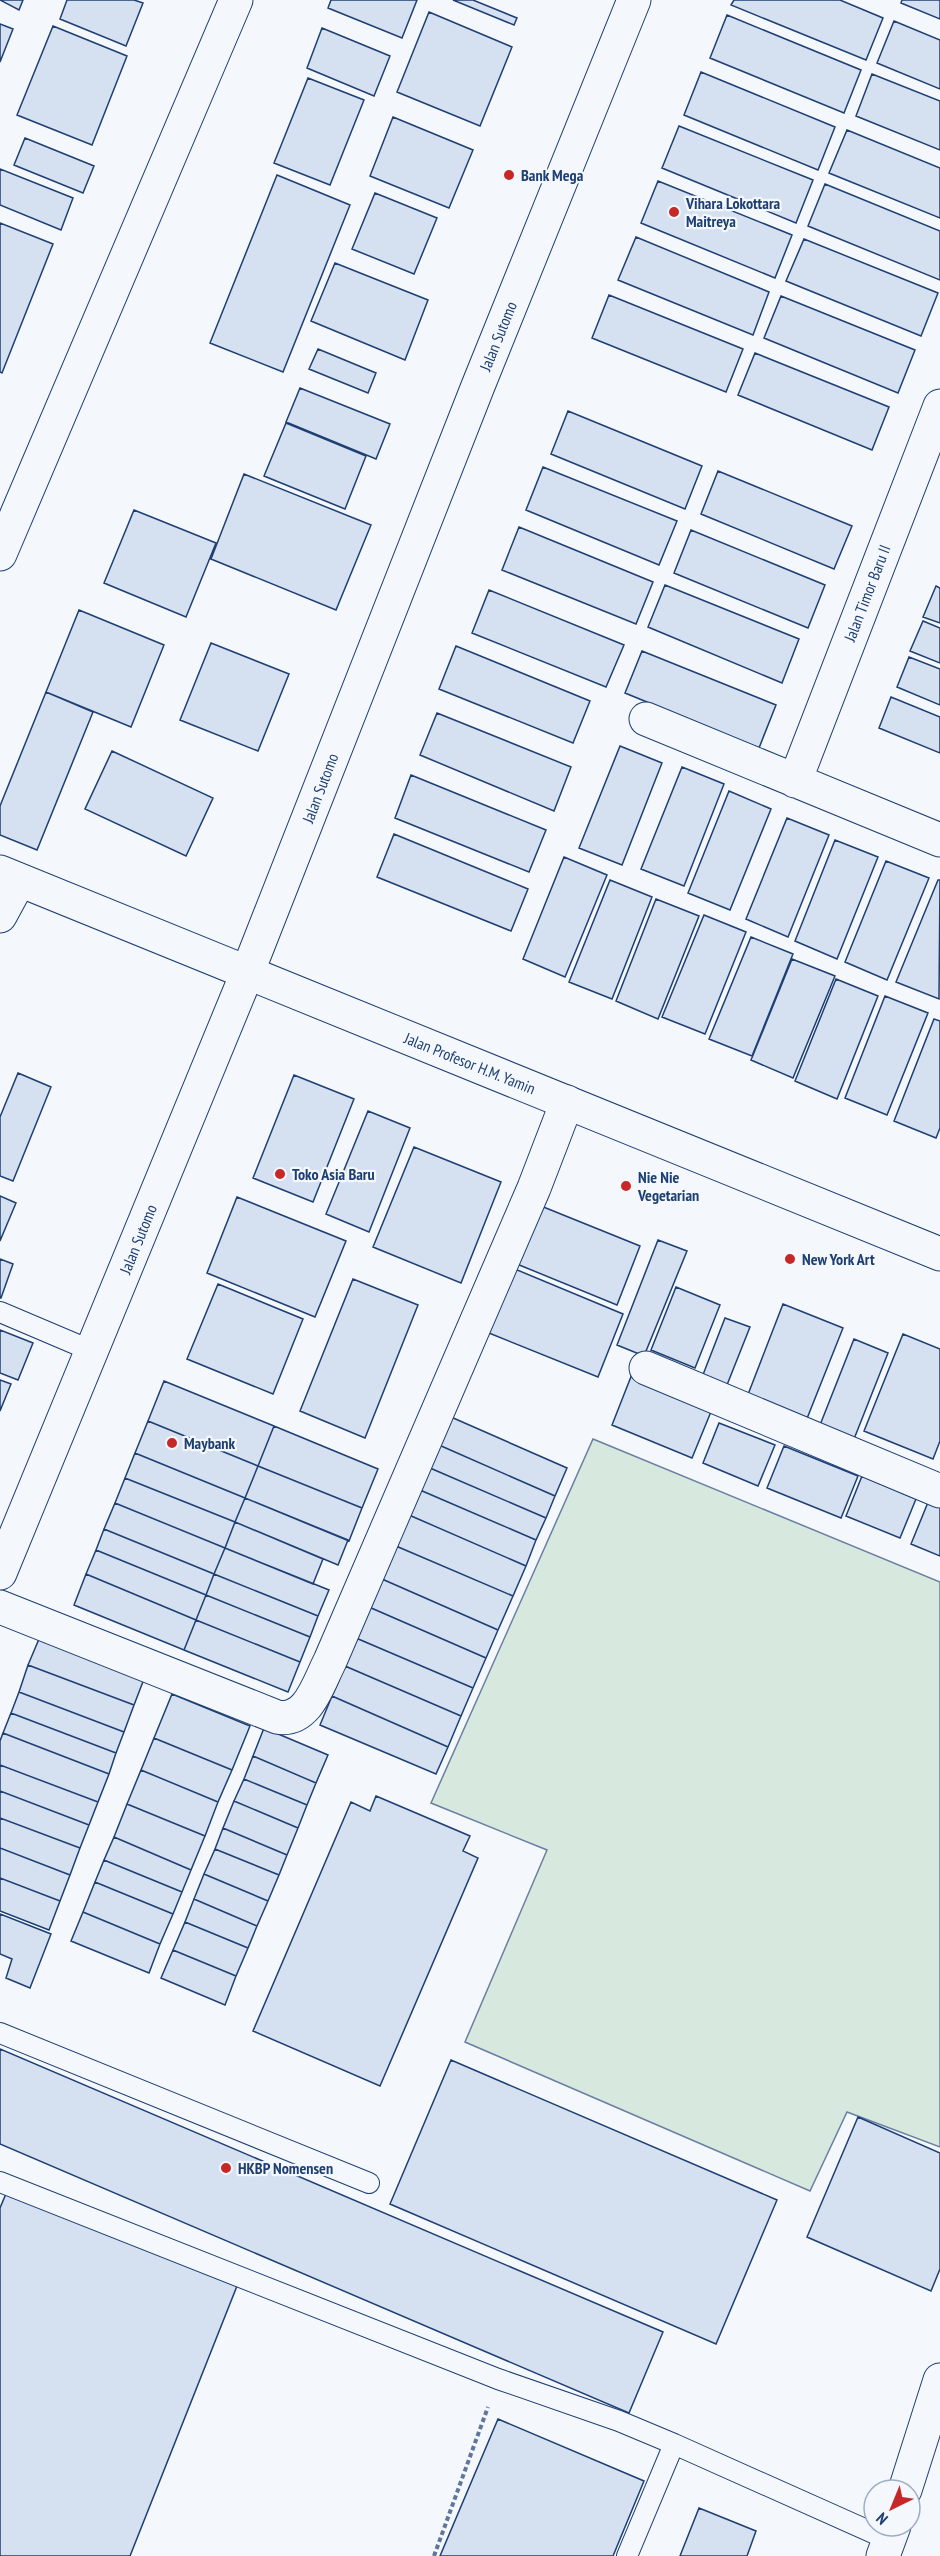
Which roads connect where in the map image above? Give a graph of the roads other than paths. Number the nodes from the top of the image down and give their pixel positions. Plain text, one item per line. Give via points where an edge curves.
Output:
1 (236, 0) edge
2 (633, 0) edge
3 (940, 406) edge
4 (0, 555) edge
5 (646, 719) dead end
6 (795, 782) junction
7 (940, 840) edge
8 (9, 876) edge
9 (0, 916) edge
10 (248, 971) junction
11 (567, 1102) junction
12 (940, 1254) edge
13 (0, 1312) edge
14 (92, 1351) junction
15 (646, 1368) dead end
16 (940, 1491) edge
17 (0, 1573) edge
18 (0, 1607) edge
19 (0, 2033) edge
20 (0, 2182) edge
21 (369, 2183) dead end
22 (940, 2380) edge
23 (674, 2444) junction
24 (909, 2478) edge
25 (888, 2541) edge
26 (627, 2556) edge

1 - 4 street
2 - 10 street, Jalan Sutomo
3 - 6 street, Jalan Timor Baru II
5 - 6 street
6 - 7 street
8 - 9 street
8 - 10 street, Jalan Profesor H.M. Yamin
10 - 11 street, Jalan Profesor H.M. Yamin
10 - 14 street, Jalan Sutomo
11 - 12 street, Jalan Profesor H.M. Yamin
11 - 18 street via 530,1199 330,1661 312,1698 297,1716 277,1717
13 - 14 lane
14 - 17 street, Jalan Sutomo
15 - 16 street
19 - 21 lane
20 - 23 lane via 498,2379
22 - 24 street
23 - 25 lane
23 - 26 lane

